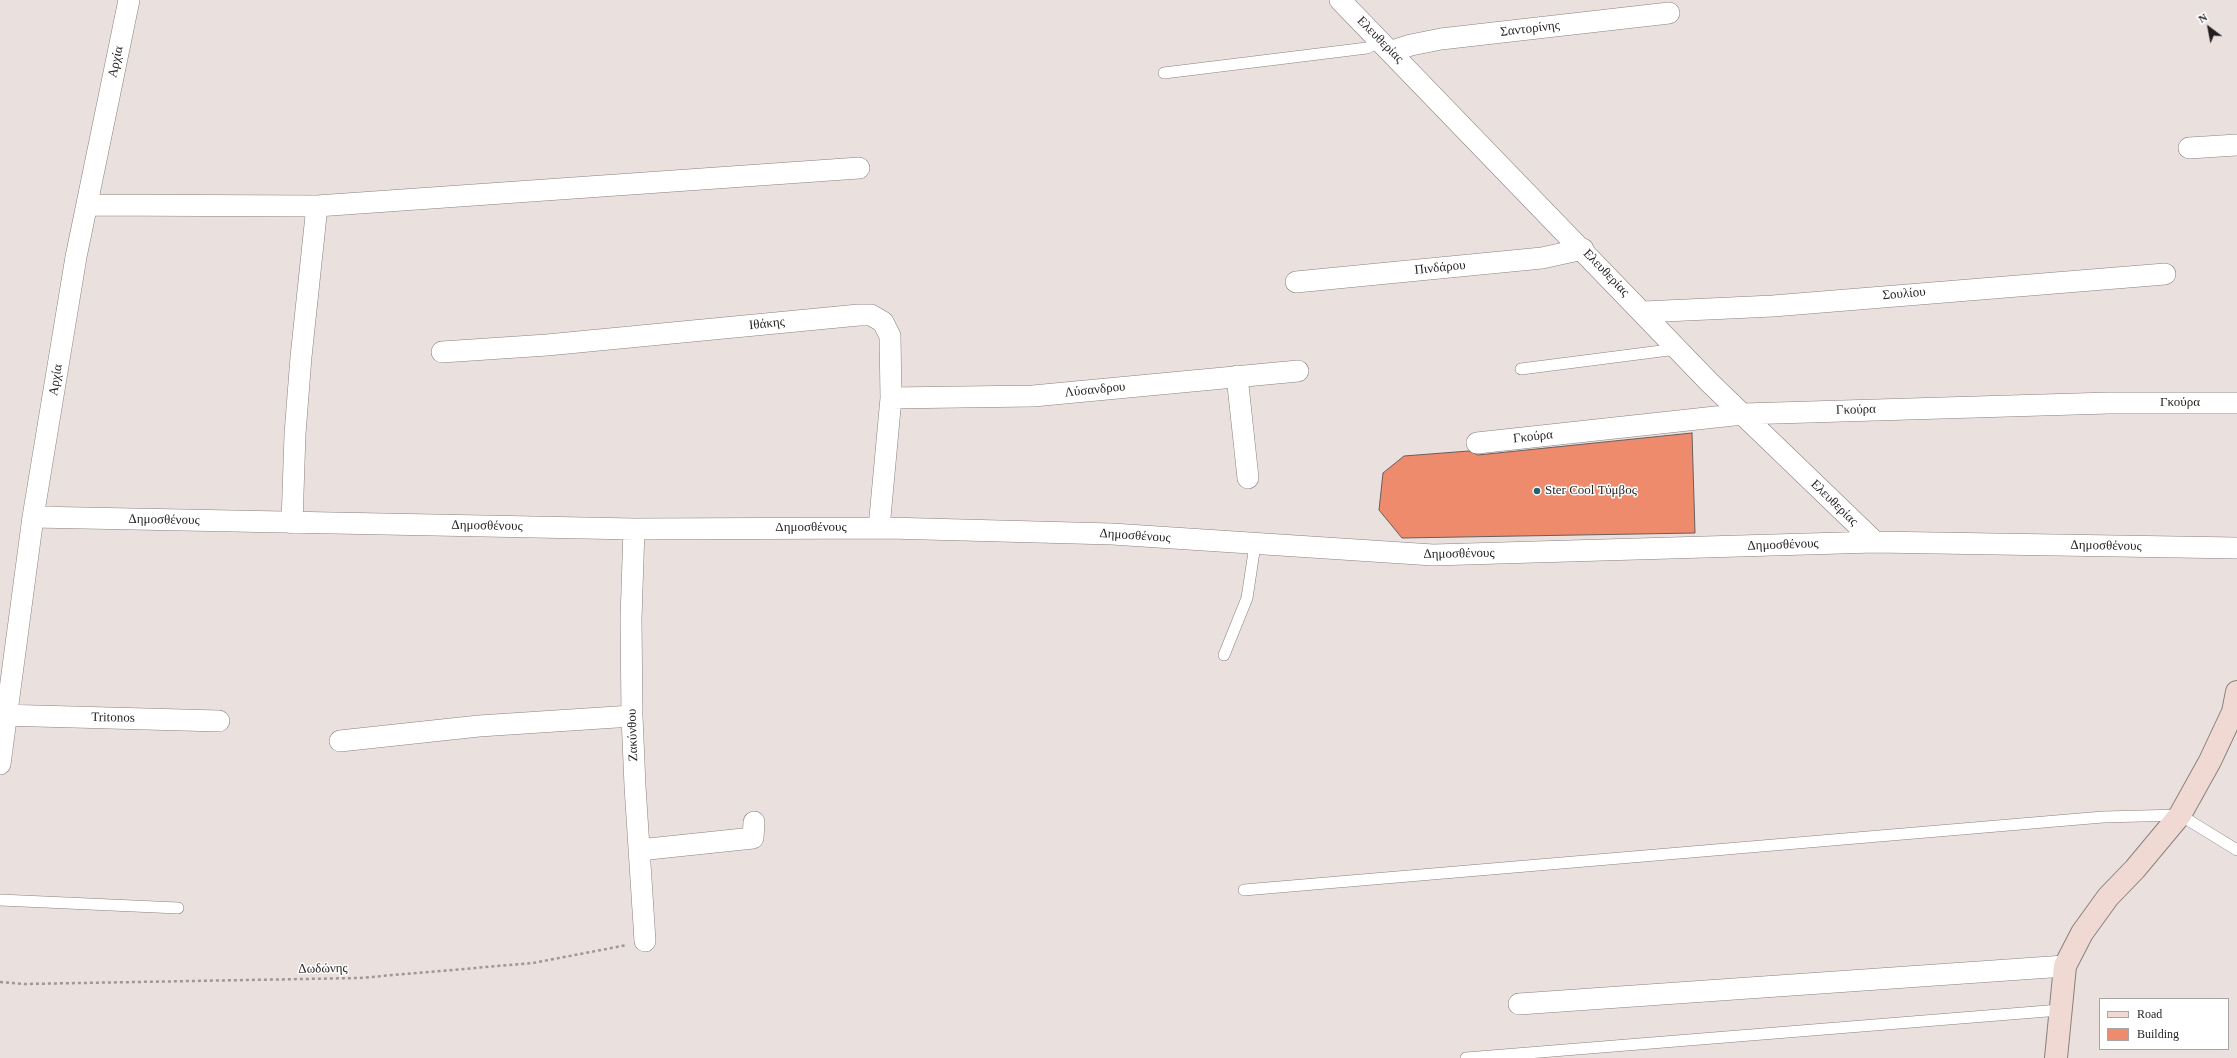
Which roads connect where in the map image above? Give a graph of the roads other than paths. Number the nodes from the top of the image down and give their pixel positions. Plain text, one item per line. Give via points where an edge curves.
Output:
1 (129, 0) edge
2 (1340, 0) edge
3 (1669, 13) dead end
4 (1387, 46) junction
5 (1164, 73) dead end
6 (2237, 145) edge
7 (2189, 148) dead end
8 (859, 168) dead end
9 (87, 205) junction
10 (317, 206) junction
11 (1583, 249) junction
12 (2165, 274) dead end
13 (1296, 282) dead end
14 (1643, 312) junction
15 (1678, 349) junction
16 (442, 352) dead end
17 (1521, 369) dead end
18 (1298, 372) dead end
19 (1237, 376) junction
20 (891, 398) junction
21 (2237, 402) edge
22 (1743, 414) junction
23 (1477, 443) dead end
24 (1248, 478) dead end
25 (33, 517) junction
26 (292, 523) junction
27 (879, 528) junction
28 (634, 529) junction
29 (1875, 542) junction
30 (1255, 545) junction
31 (2237, 548) edge
32 (1224, 655) dead end
33 (2237, 692) edge
34 (3, 715) edge
35 (632, 716) junction
36 (219, 721) dead end
37 (340, 741) dead end
38 (0, 764) edge
39 (2180, 814) junction
40 (754, 822) dead end
41 (639, 850) junction
42 (2237, 850) edge
43 (1244, 890) dead end
44 (0, 900) edge
45 (178, 908) dead end
46 (645, 941) road end
47 (2065, 966) junction
48 (1519, 1004) dead end
49 (2060, 1010) junction
50 (1466, 1058) edge
51 (2056, 1058) edge

1 - 9 street, Αρχία
2 - 4 street, Ελευθερίας
3 - 4 street, Σαντορίνης
4 - 5 lane
4 - 11 street, Ελευθερίας
6 - 7 street
8 - 10 street
9 - 10 street
9 - 25 street, Αρχία
10 - 26 street via 301,357
11 - 13 street, Πινδάρου via 1542,258
11 - 14 street, Ελευθερίας
12 - 14 street, Σουλίου via 1773,306
14 - 15 street, Ελευθερίας
15 - 17 lane
15 - 22 street, Ελευθερίας
16 - 20 street, Ιθάκης via 547,345 871,315 883,322 890,336
18 - 19 street, Λύσανδρου
19 - 20 street, Λύσανδρου via 1033,396
19 - 24 street
20 - 27 street, Ιθάκης
21 - 22 street, Γκούρα via 2109,403
22 - 23 street, Γκούρα
22 - 29 street, Ελευθερίας
25 - 26 street, Δημοσθένους
25 - 34 street, Αρχία
26 - 28 street, Δημοσθένους
27 - 28 street, Δημοσθένους
27 - 30 street, Δημοσθένους via 1112,534
28 - 35 street, Ζακύνθου via 631,619
29 - 30 street, Δημοσθένους via 1433,555
29 - 31 street, Δημοσθένους
30 - 32 lane via 1247,598
33 - 39 main road via 2233,712 2210,761
34 - 36 street, Tritonos
34 - 38 street, Αρχία
35 - 37 street via 479,726
35 - 41 street, Ζακύνθου
39 - 42 lane
39 - 43 lane via 2102,817
39 - 47 main road via 2135,869 2108,897 2082,933
40 - 41 street via 753,838
41 - 46 street, Ζακύνθου
44 - 45 lane
47 - 48 street
47 - 49 main road
49 - 50 lane
49 - 51 main road

